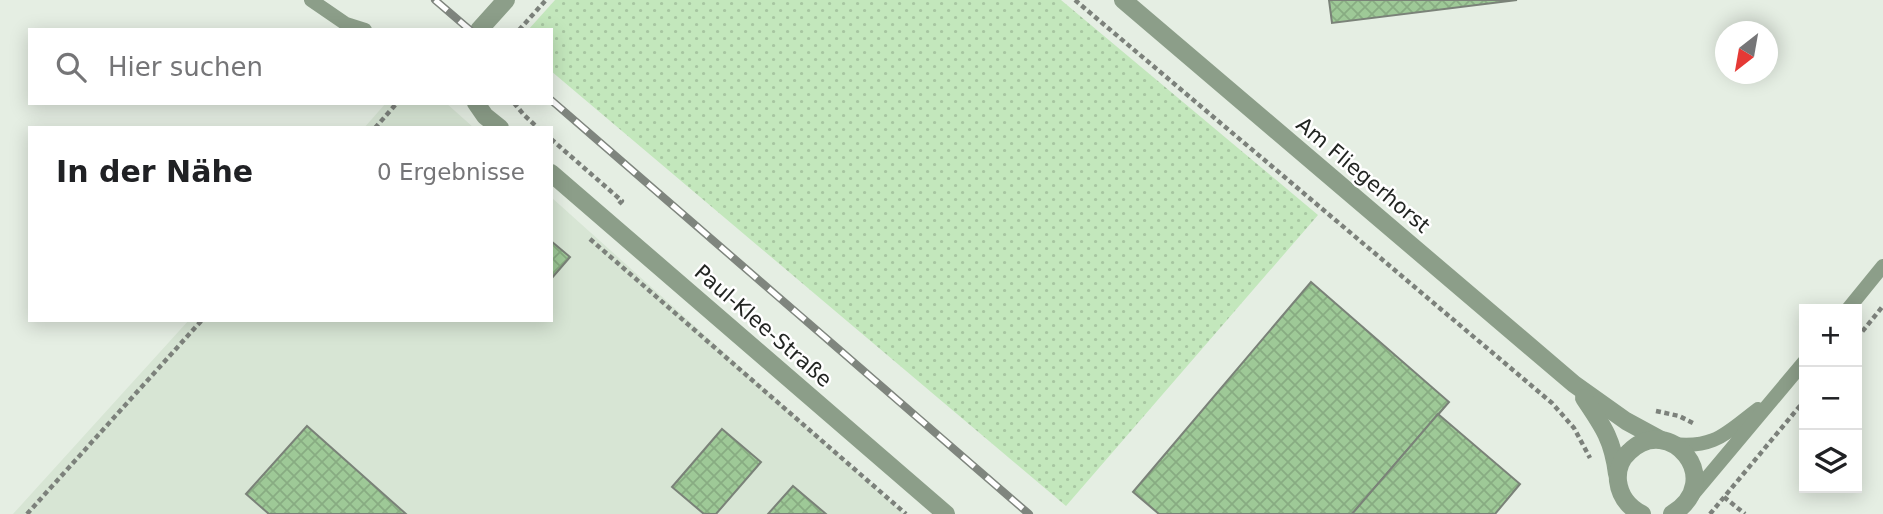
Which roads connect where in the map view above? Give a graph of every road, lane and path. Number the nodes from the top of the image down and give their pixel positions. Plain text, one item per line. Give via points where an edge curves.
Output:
1 (311, 0) edge
2 (506, 0) edge
3 (546, 0) edge
4 (1075, 0) edge
5 (1123, 0) edge
6 (359, 28) edge
7 (481, 28) edge
8 (521, 28) edge
9 (395, 105) edge
10 (516, 105) edge
11 (481, 109) edge
12 (377, 126) edge
13 (497, 126) edge
14 (536, 126) edge
15 (553, 175) edge
16 (1883, 266) edge
17 (1852, 304) edge
18 (1883, 306) edge
19 (200, 322) edge
20 (1862, 332) edge
21 (1800, 367) edge
22 (1574, 384) junction
23 (1777, 395) junction
24 (1799, 407) edge
25 (1667, 442) junction
26 (1591, 460) dead end
27 (1618, 483) junction
28 (1724, 497) junction
29 (1680, 508) edge
30 (27, 514) edge
31 (946, 514) edge
32 (1622, 514) edge
33 (1642, 514) edge
34 (1710, 514) edge
35 (1745, 514) edge

1 - 6 lane
2 - 7 street
3 - 8 path
4 - 26 path via 1552,403 1574,428
5 - 22 street, Am Fliegerhorst
9 - 12 path
10 - 14 path
11 - 13 street
15 - 31 street, Paul-Klee-Straße
16 - 17 lane
18 - 20 path
19 - 30 path
21 - 23 lane
22 - 25 street, Am Fliegerhorst
22 - 27 street, Am Fliegerhorst via 1607,434
23 - 25 lane via 1710,443
23 - 29 lane
24 - 28 path
25 - 27 street via 1648,440 1627,453 1620,464
25 - 29 street, Am Fliegerhorst via 1684,451 1695,473 1695,486
27 - 32 street, Am Fliegerhorst
27 - 33 street via 1625,502
28 - 34 path
28 - 35 path

